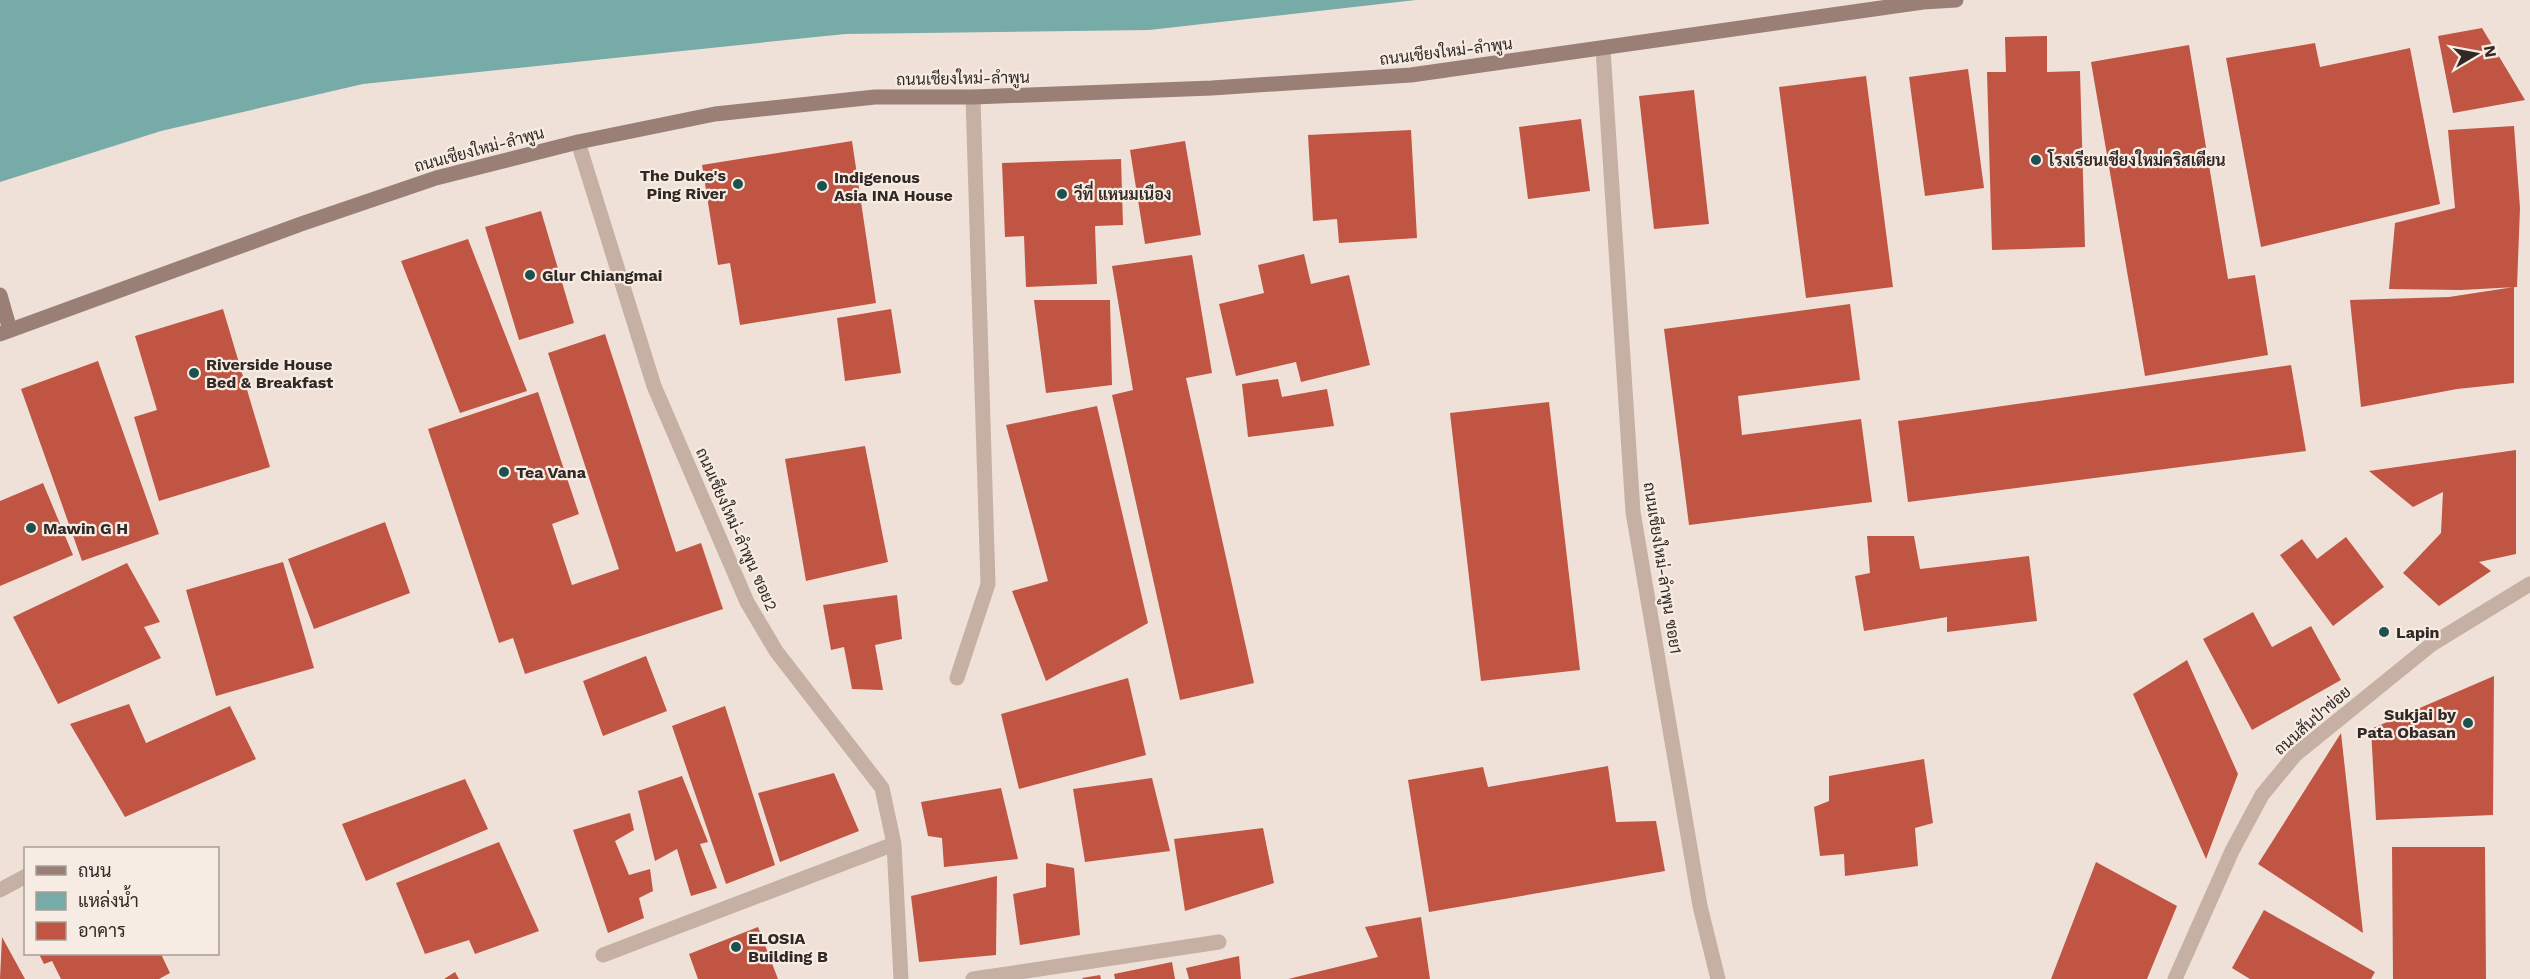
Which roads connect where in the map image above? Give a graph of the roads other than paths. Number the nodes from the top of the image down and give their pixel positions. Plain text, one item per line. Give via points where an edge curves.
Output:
1 (1956, 0) edge
2 (1603, 49) junction
3 (973, 97) junction
4 (578, 142) junction
5 (0, 295) edge
6 (5, 332) edge
7 (2530, 584) edge
8 (957, 678) dead end
9 (894, 844) junction
10 (24, 877) edge
11 (0, 890) edge
12 (1219, 942) dead end
13 (603, 955) dead end
14 (901, 979) edge
15 (973, 979) edge
16 (1718, 979) edge
17 (2175, 979) edge

1 - 2 main road, ถนนเชียงใหม่-ลำพูน
2 - 3 main road, ถนนเชียงใหม่-ลำพูน via 1410,75
2 - 16 street, ถนนเชียงใหม่-ลำพูน ซอย1 via 1633,512 1700,906
3 - 4 main road, ถนนเชียงใหม่-ลำพูน via 875,98 714,114
3 - 8 street via 988,584
4 - 6 main road, ถนนเชียงใหม่-ลำพูน via 436,178
4 - 9 street, ถนนเชียงใหม่-ลำพูน ซอย2 via 654,386 747,602 776,651 882,788
5 - 6 main road
7 - 17 street, ถนนสันป่าข่อย via 2432,644 2295,754 2262,795
9 - 13 street
9 - 14 street, ถนนเชียงใหม่-ลำพูน ซอย2
10 - 11 street
12 - 15 street

